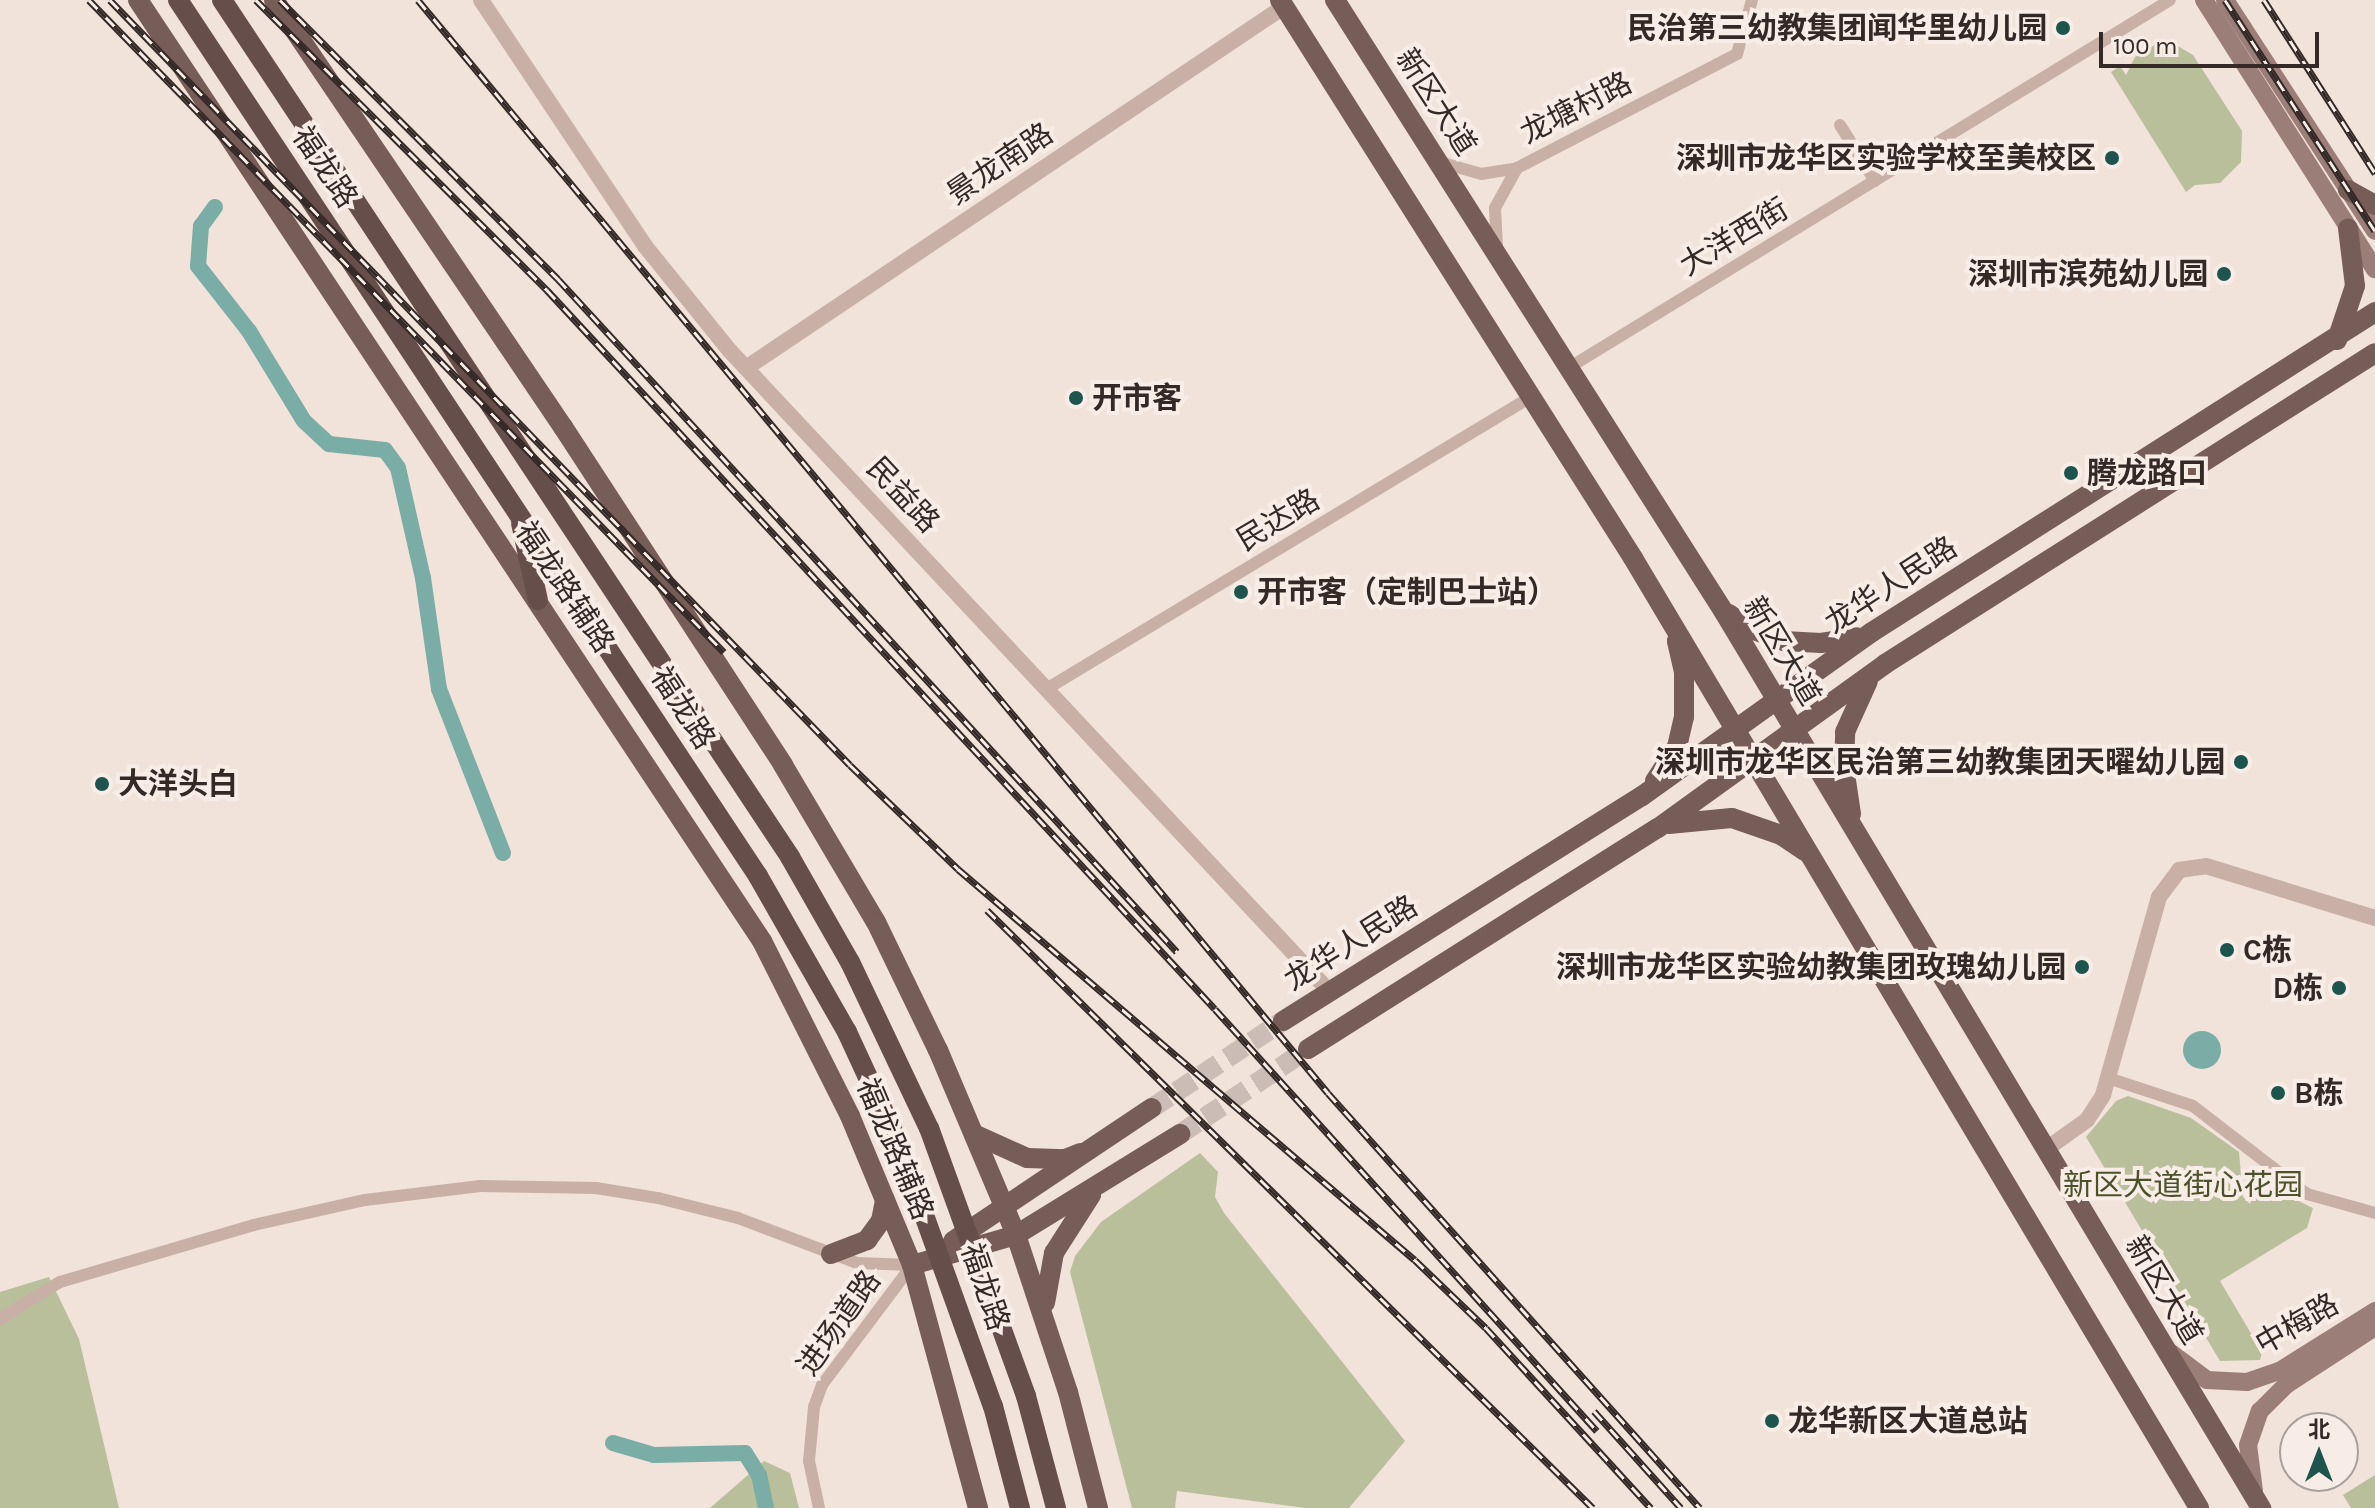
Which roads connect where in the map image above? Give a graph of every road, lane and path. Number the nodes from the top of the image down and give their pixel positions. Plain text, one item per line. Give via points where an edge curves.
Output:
1 (138, 0) edge
2 (178, 0) edge
3 (222, 0) edge
4 (274, 0) edge
5 (481, 0) edge
6 (1335, 0) edge
7 (1752, 0) edge
8 (2170, 0) edge
9 (2204, 0) edge
10 (2225, 0) edge
11 (1282, 3) edge
12 (1840, 125) dead end
13 (1439, 161) junction
14 (1517, 168) junction
15 (1875, 181) junction
16 (2348, 190) junction
17 (2375, 205) edge
18 (2348, 228) junction
19 (2375, 231) edge
20 (1502, 260) junction
21 (2375, 269) edge
22 (2375, 312) edge
23 (2336, 340) junction
24 (2375, 353) edge
25 (1570, 367) junction
26 (2375, 367) edge
27 (746, 368) junction
28 (2349, 371) junction
29 (1534, 395) junction
30 (518, 512) junction
31 (538, 600) junction
32 (1719, 604) junction
33 (1669, 618) junction
34 (1872, 632) junction
35 (1885, 664) junction
36 (1048, 688) junction
37 (1776, 699) junction
38 (1793, 728) junction
39 (1737, 730) junction
40 (1754, 759) junction
41 (1642, 796) junction
42 (1658, 828) junction
43 (1858, 837) junction
44 (1817, 863) junction
45 (2375, 918) edge
46 (1329, 991) junction
47 (1283, 1021) tunnel mouth
48 (1308, 1049) tunnel mouth
49 (2108, 1078) junction
50 (1152, 1108) tunnel mouth
51 (974, 1134) junction
52 (1180, 1134) tunnel mouth
53 (2045, 1150) junction
54 (1085, 1152) junction
55 (1096, 1190) junction
56 (885, 1200) junction
57 (1006, 1209) junction
58 (2375, 1213) edge
59 (1016, 1235) junction
60 (831, 1254) junction
61 (912, 1265) junction
62 (2375, 1311) edge
63 (0, 1319) edge
64 (1045, 1323) junction
65 (2375, 1327) edge
66 (2163, 1346) junction
67 (2260, 1506) edge
68 (819, 1508) edge
69 (978, 1508) edge
70 (1020, 1508) edge
71 (1056, 1508) edge
72 (1098, 1508) edge
73 (2199, 1508) edge

1 - 31 main road, 福龙路辅路
2 - 30 highway, 福龙路
3 - 71 highway, 福龙路, bridge via 790,857 850,962 929,1128 1026,1396
4 - 51 main road via 538,389 814,816 899,966
5 - 27 street, 民益路 via 645,246
6 - 13 main road, 新区大道
7 - 14 street, 龙塘村路 via 1737,54
8 - 15 street, 大洋西街
9 - 18 main road
10 - 16 main road
11 - 27 street, 景龙南路
11 - 29 main road
12 - 15 street
13 - 14 street, 龙塘村路 via 1481,174
13 - 20 main road, 新区大道
14 - 20 street, 龙塘村路 via 1493,218
15 - 25 street, 大洋西街
16 - 17 main road
16 - 19 main road
18 - 21 main road
18 - 23 main road via 2355,286
20 - 25 main road, 新区大道
22 - 23 main road, 龙华人民路
23 - 34 main road, 龙华人民路
24 - 28 main road
25 - 32 main road, 新区大道
26 - 28 main road
27 - 36 street, 民益路
28 - 35 main road
29 - 33 main road
29 - 36 street, 民达路
30 - 31 highway
30 - 70 highway, 福龙路, bridge via 788,924 897,1140 993,1406
31 - 56 main road, 福龙路辅路 via 762,941
32 - 34 main road via 1746,627 1784,641 1838,641
32 - 37 main road, 新区大道
33 - 39 main road
33 - 41 main road via 1684,672 1684,717 1670,761
34 - 37 main road, 龙华人民路
35 - 38 main road
35 - 43 main road via 1864,686 1845,729 1844,767
36 - 46 street, 民益路
37 - 38 main road, 新区大道
37 - 39 main road, 龙华人民路
38 - 40 main road
38 - 43 main road, 新区大道
39 - 40 main road
39 - 41 main road, 龙华人民路
40 - 42 main road
40 - 44 main road
41 - 46 main road, 龙华人民路
42 - 44 main road via 1689,819 1732,818 1781,835
42 - 48 main road
43 - 53 main road, 新区大道
44 - 73 main road
45 - 49 street via 2206,866 2179,870 2159,897
46 - 47 main road, 龙华人民路
49 - 53 street via 2087,1120
49 - 58 street via 2193,1106 2307,1194
50 - 54 main road
51 - 54 main road via 1027,1158 1065,1159
51 - 57 main road
52 - 55 main road
53 - 66 main road, 新区大道
54 - 57 main road
55 - 59 main road
55 - 64 main road via 1054,1253 1047,1276
56 - 60 main road via 881,1221 867,1240
56 - 61 main road, 福龙路辅路
57 - 59 main road
57 - 61 main road
59 - 61 main road
59 - 64 main road
60 - 61 street via 871,1266
60 - 63 street via 738,1218 658,1198 596,1188 480,1186 365,1200 254,1225 60,1282
61 - 68 street, 进场道路 via 818,1396 809,1461
61 - 69 main road, 福龙路辅路
62 - 66 main road, 中梅路 via 2281,1370 2247,1382 2207,1380
64 - 72 main road
65 - 67 main road, 中梅路 via 2286,1385 2260,1411 2248,1445
66 - 67 main road, 新区大道

